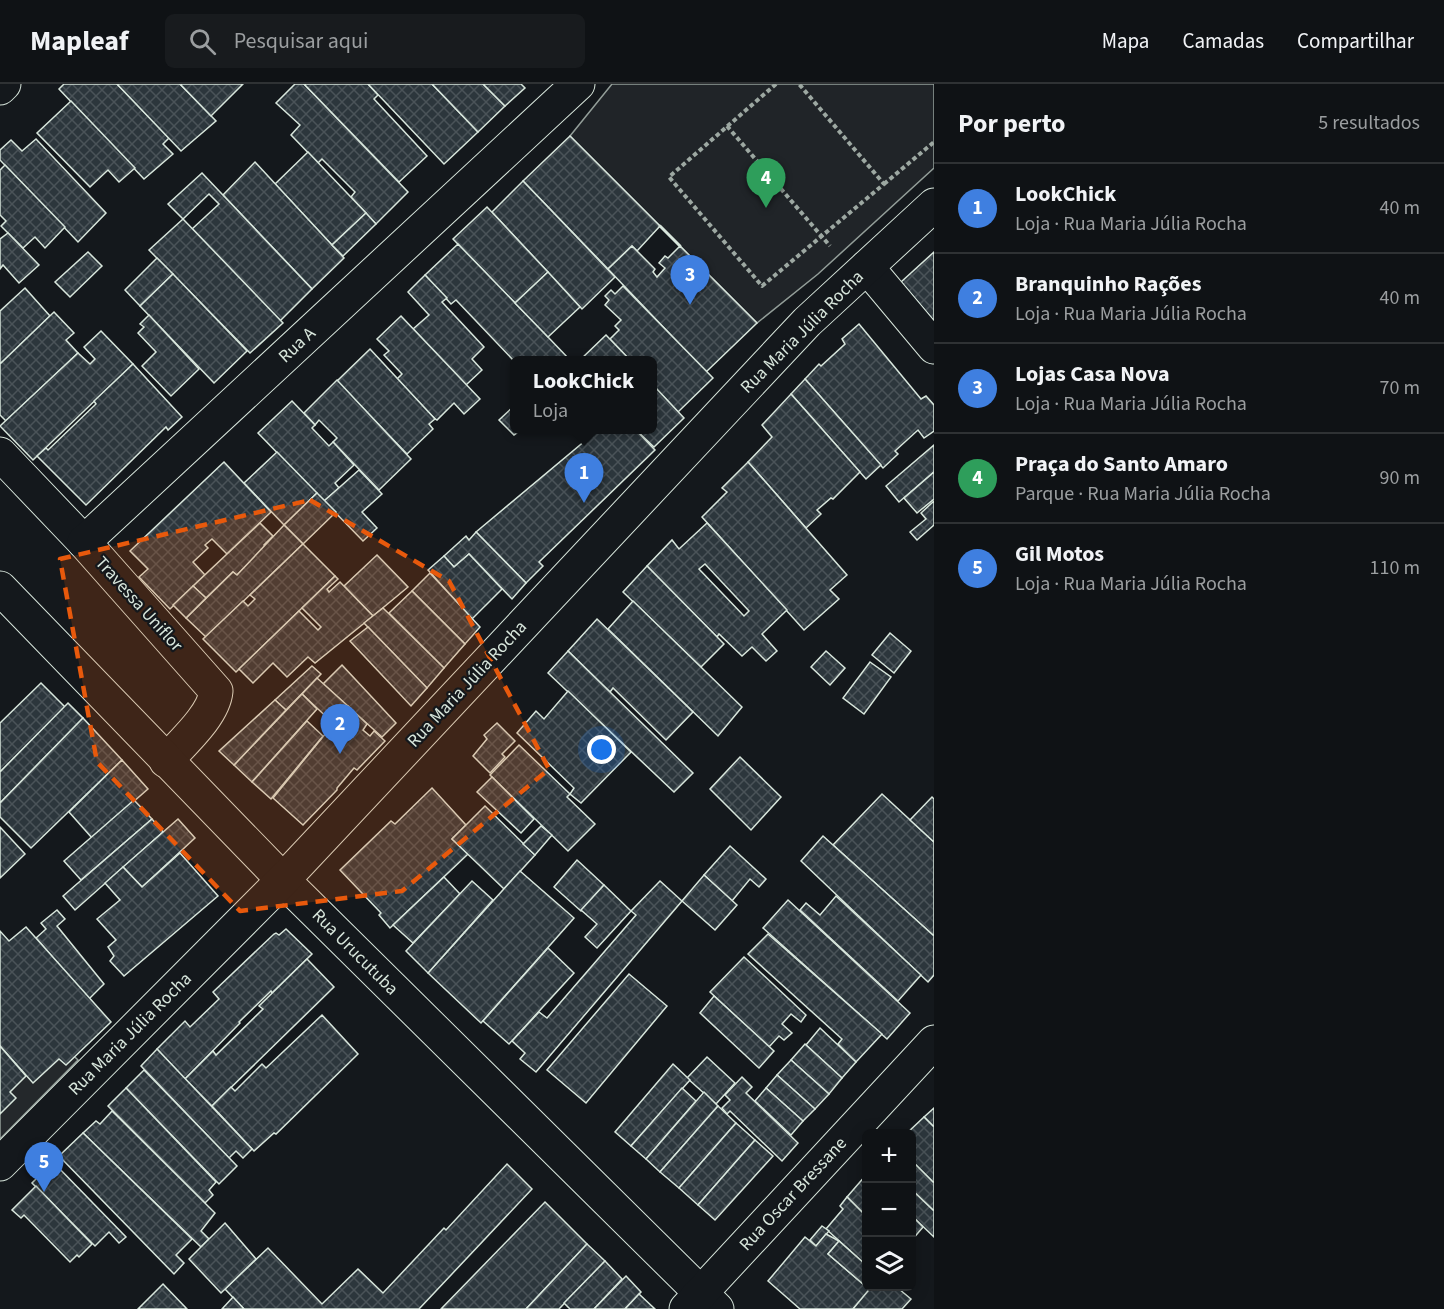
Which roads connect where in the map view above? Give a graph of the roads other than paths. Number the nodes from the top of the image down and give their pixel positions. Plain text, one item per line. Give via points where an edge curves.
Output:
1 (4, 84) edge
2 (578, 84) edge
3 (0, 88) edge
4 (934, 205) edge
5 (861, 272) junction
6 (934, 347) edge
7 (0, 454) edge
8 (84, 542) junction
9 (0, 588) edge
10 (166, 761) junction
11 (283, 880) junction
12 (934, 1042) edge
13 (0, 1164) edge
14 (701, 1304) edge

1 - 3 street
2 - 8 street, Rua A
4 - 5 street, Rua Maria Júlia Rocha
5 - 6 street
5 - 11 street, Rua Maria Júlia Rocha via 807,322
7 - 8 street, Travessa Uniflor
8 - 10 street, Travessa Uniflor via 216,691 212,708
9 - 10 street, Rua Urucutuba
10 - 11 street, Rua Urucutuba
11 - 13 street, Rua Maria Júlia Rocha
11 - 14 street, Rua Urucutuba
12 - 14 street, Rua Oscar Bressane

